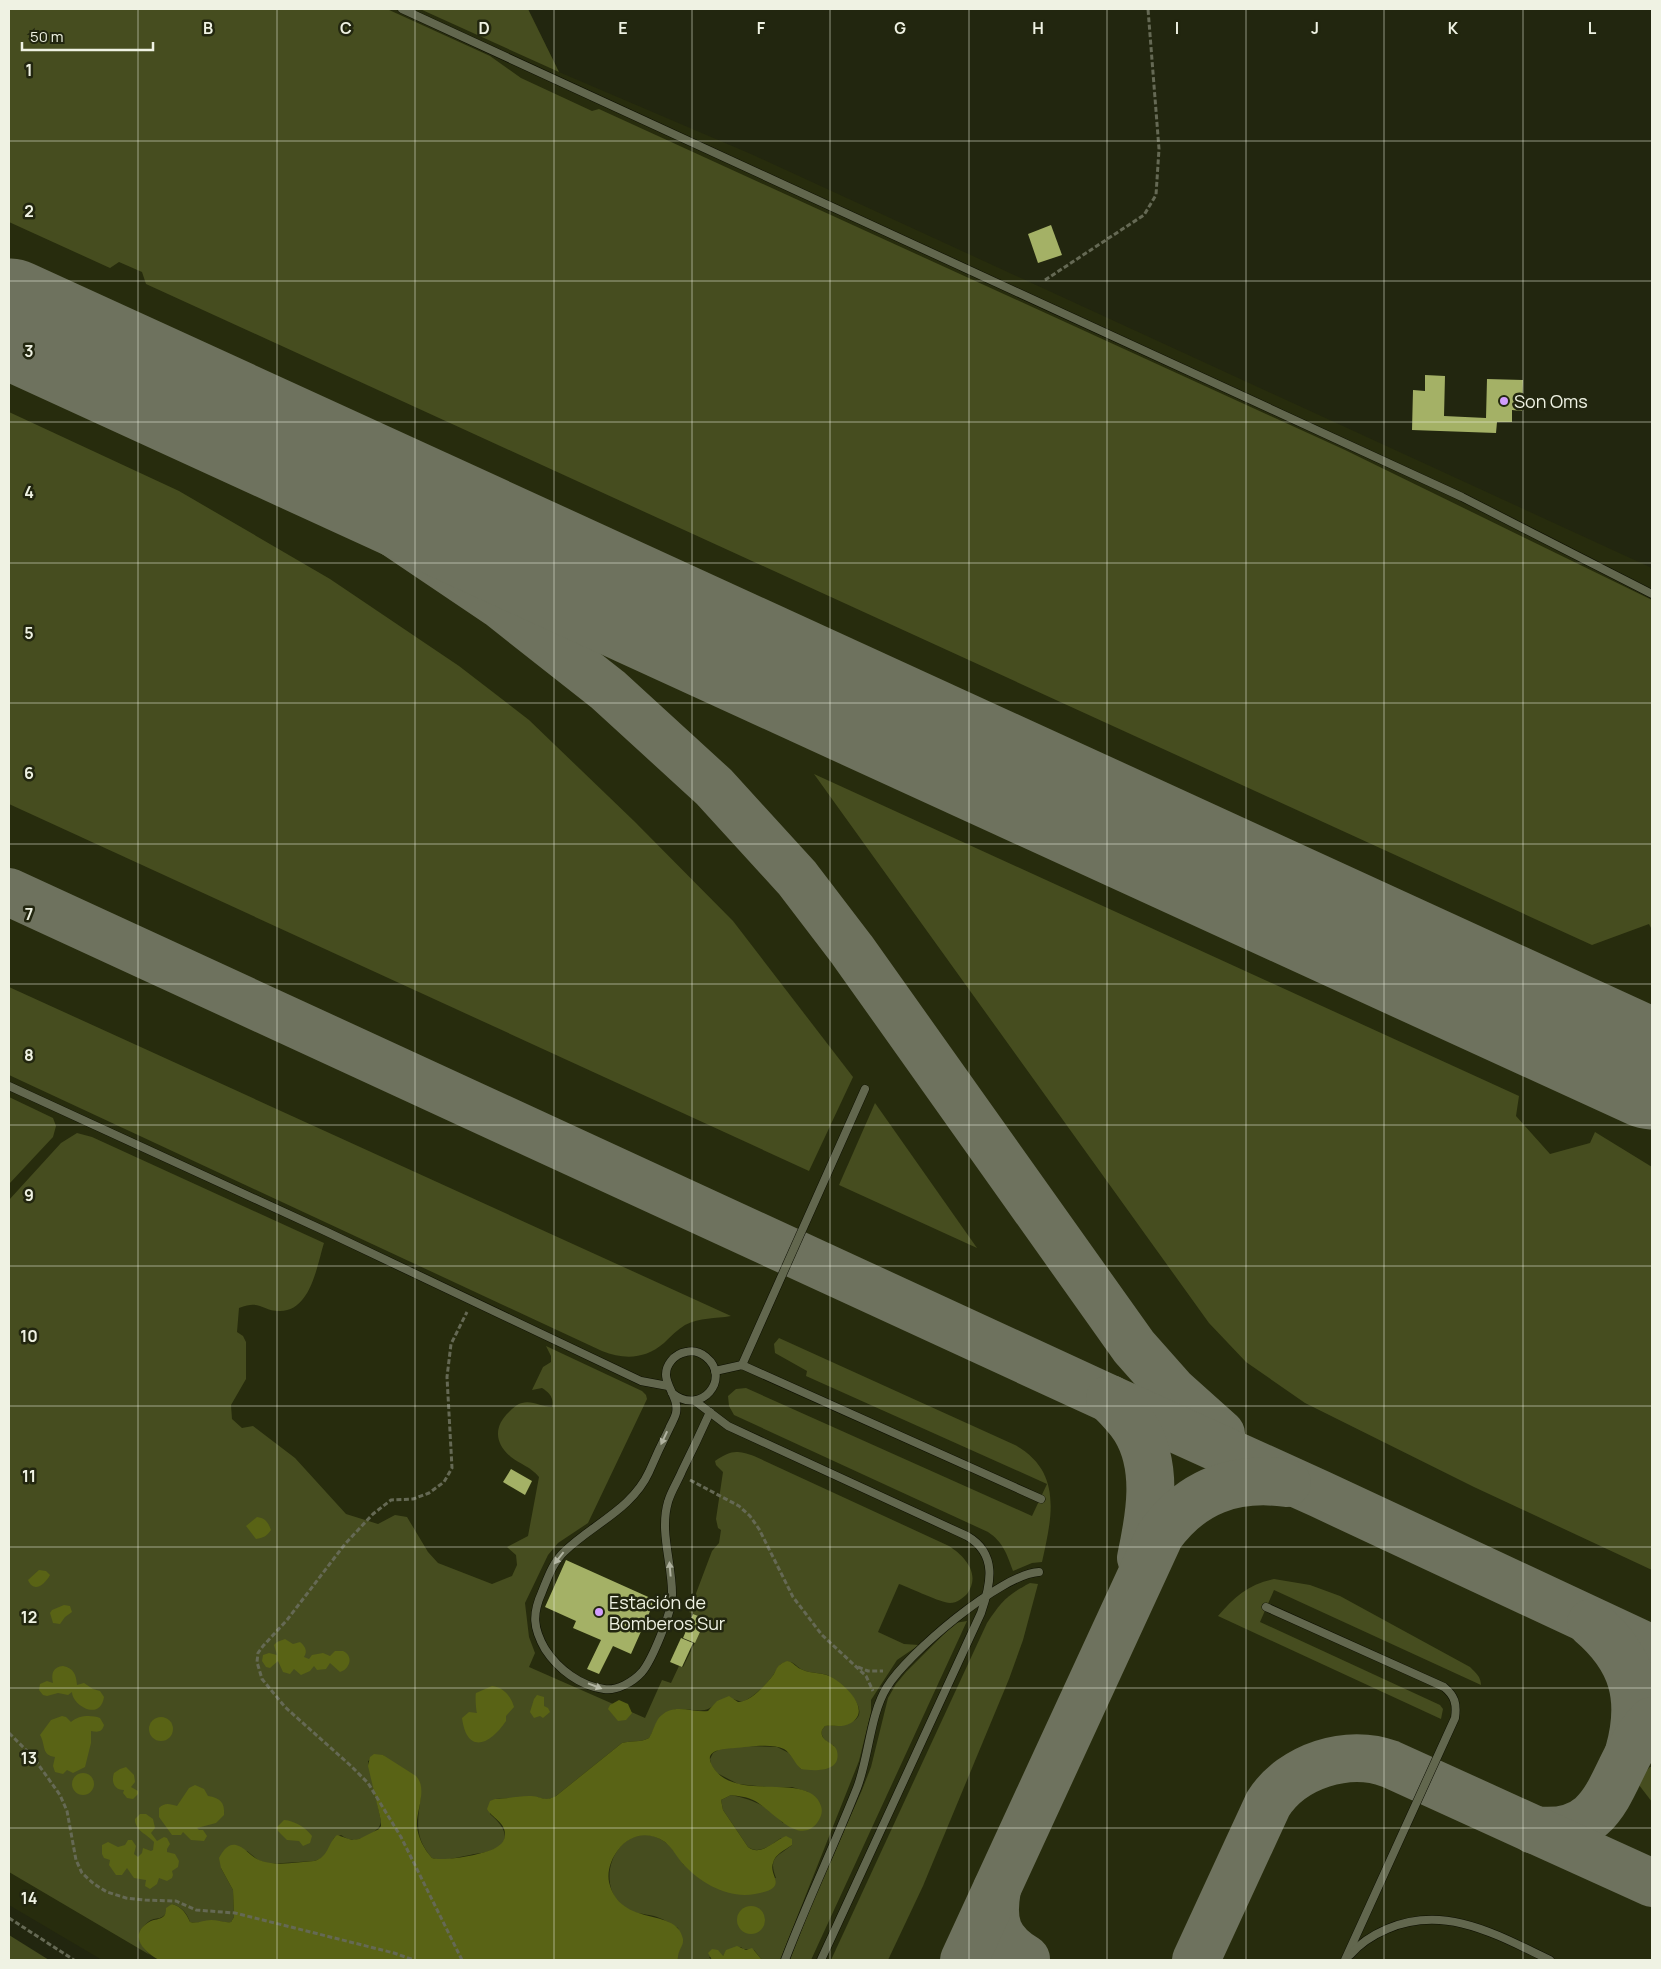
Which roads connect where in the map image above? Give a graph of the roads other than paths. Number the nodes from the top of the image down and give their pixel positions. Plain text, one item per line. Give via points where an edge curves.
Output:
1 (402, 9) edge
2 (1652, 594) edge
3 (9, 1086) edge
4 (864, 1090) dead end
5 (742, 1365) junction
6 (715, 1371) junction
7 (670, 1390) junction
8 (695, 1401) junction
9 (710, 1412) junction
10 (1041, 1499) dead end
11 (1039, 1572) dead end
12 (986, 1596) junction
13 (1266, 1607) dead end
14 (785, 1960) edge
15 (821, 1960) edge
16 (1346, 1960) edge
17 (1550, 1960) edge

1 - 2 lane via 1462,497
3 - 7 lane via 641,1381
4 - 5 lane
5 - 6 lane
5 - 10 lane
6 - 7 lane via 707,1357 691,1351 683,1352 676,1356 667,1370
6 - 8 lane via 709,1394
7 - 8 lane via 679,1398
7 -> 9 lane via 677,1412 643,1485 630,1500 564,1551 553,1565 535,1607 543,1645 557,1665 570,1676 610,1690 628,1683 648,1663 670,1614 672,1597 665,1518 668,1501
8 - 9 lane
9 - 12 lane via 728,1426 974,1540 988,1564 990,1584
11 - 12 lane via 1012,1580
12 - 14 lane via 908,1661 887,1686 877,1711 857,1788
12 - 15 lane
13 - 16 lane via 1444,1686 1455,1700 1455,1718
16 - 17 lane via 1378,1933 1404,1922 1420,1920 1452,1921 1488,1931

